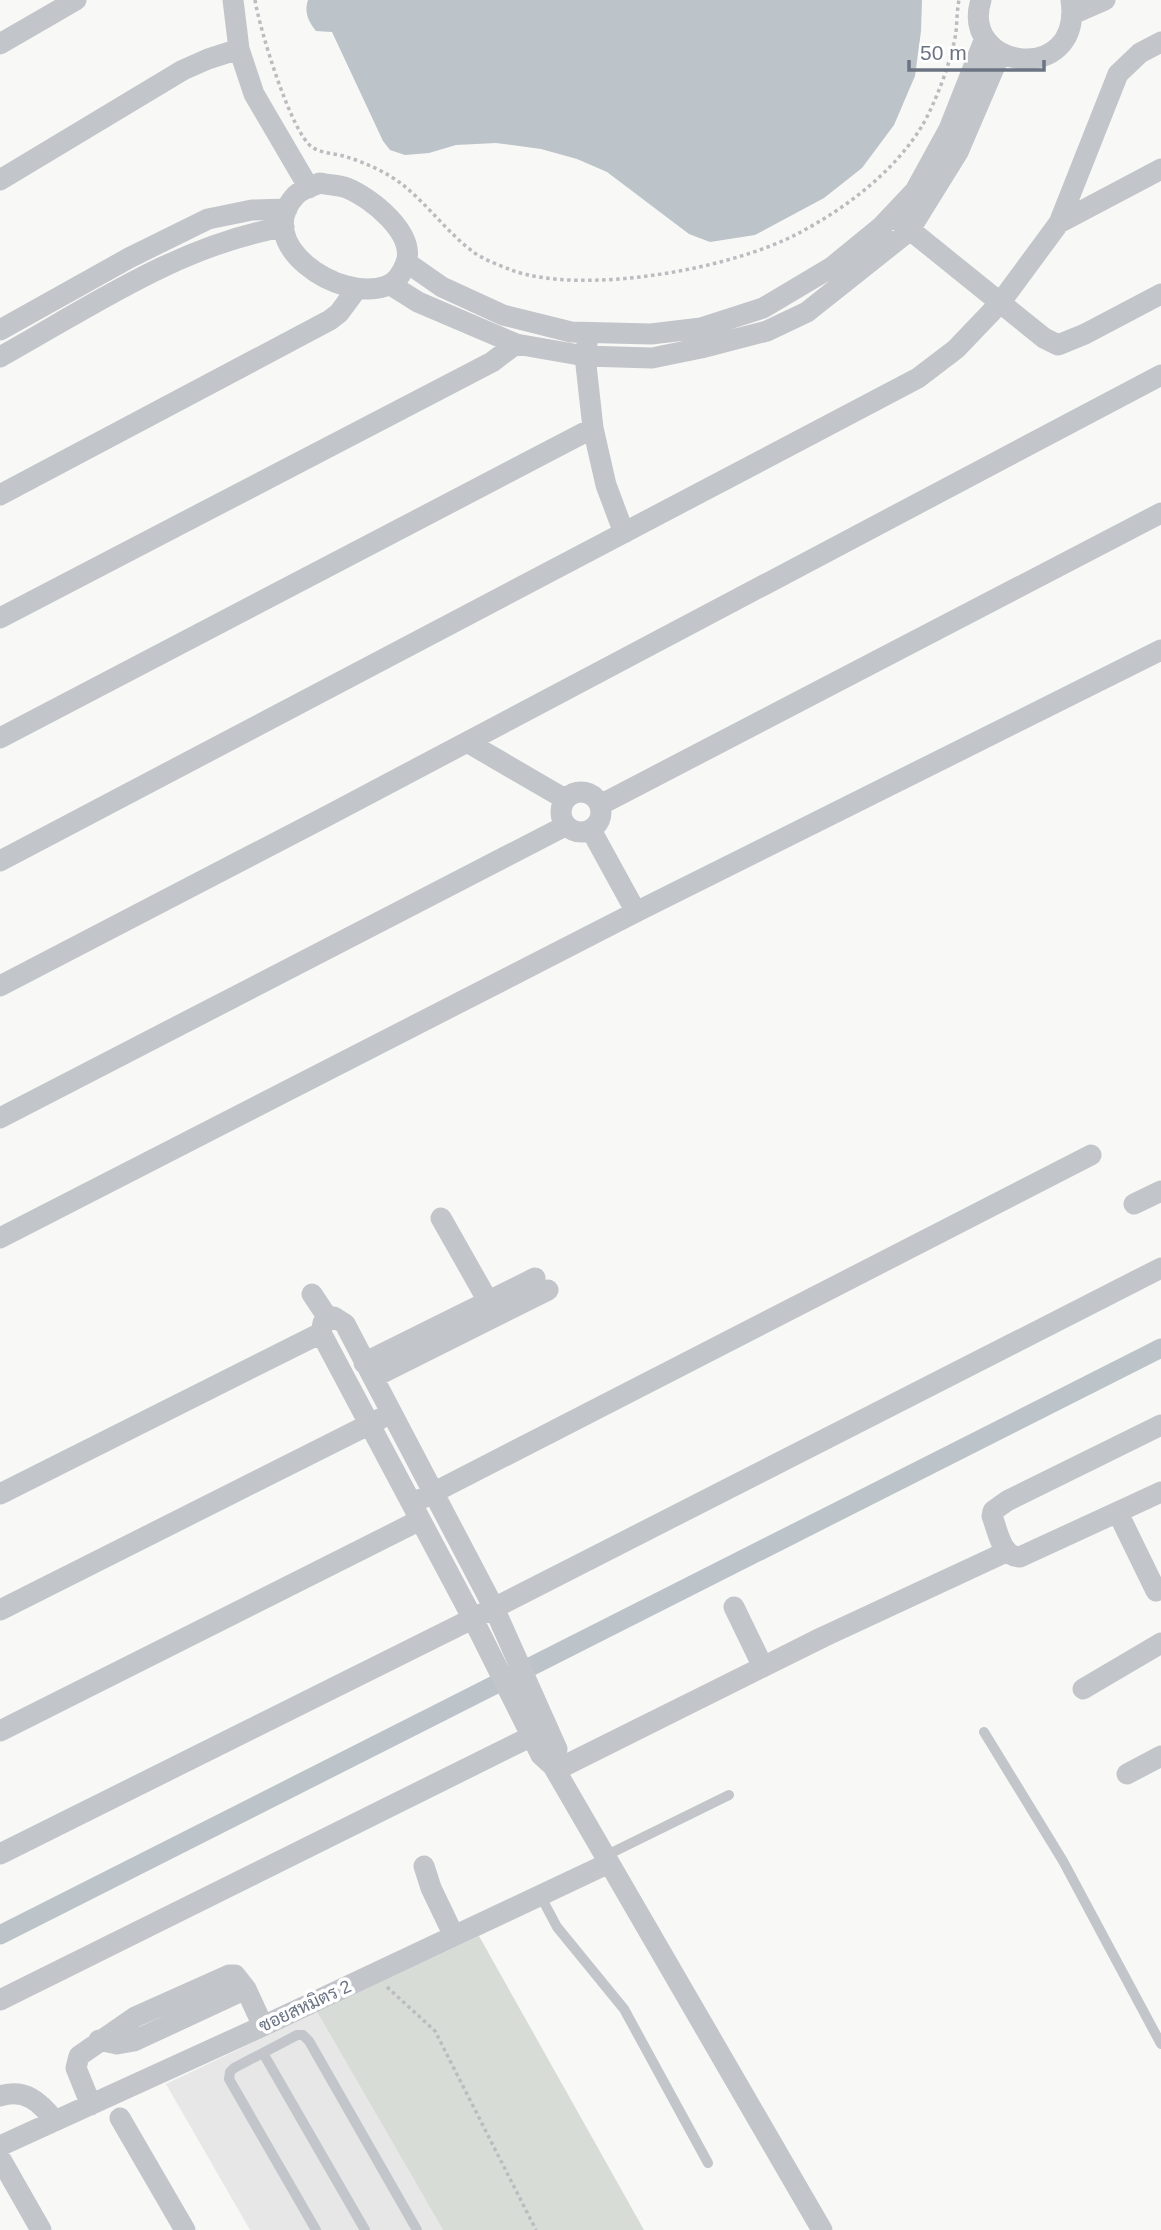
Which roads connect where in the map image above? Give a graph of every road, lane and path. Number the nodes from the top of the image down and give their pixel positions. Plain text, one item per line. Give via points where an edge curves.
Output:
1 (76, 0) edge
2 (233, 0) edge
3 (255, 0) edge
4 (959, 0) edge
5 (981, 0) edge
6 (1105, 0) edge
7 (1072, 7) edge
8 (1161, 42) edge
9 (0, 44) edge
10 (993, 46) junction
11 (239, 49) junction
12 (1161, 169) edge
13 (0, 180) edge
14 (309, 188) junction
15 (893, 215) junction
16 (285, 218) junction
17 (1059, 223) junction
18 (909, 231) junction
19 (406, 262) junction
20 (391, 285) junction
21 (356, 290) junction
22 (1161, 294) edge
23 (1000, 303) junction
24 (0, 330) edge
25 (589, 332) junction
26 (516, 344) junction
27 (585, 356) junction
28 (0, 357) edge
29 (1161, 375) edge
30 (593, 428) junction
31 (0, 495) edge
32 (1161, 513) edge
33 (624, 533) junction
34 (0, 618) edge
35 (1161, 650) edge
36 (0, 738) edge
37 (467, 742) junction
38 (565, 799) junction
39 (600, 805) junction
40 (565, 826) junction
41 (591, 830) junction
42 (0, 861) edge
43 (636, 912) junction
44 (0, 986) edge
45 (0, 1118) edge
46 (1091, 1154) dead end
47 (1161, 1191) edge
48 (1135, 1204) dead end
49 (440, 1218) dead end
50 (0, 1238) edge
51 (1161, 1268) edge
52 (312, 1294) dead end
53 (488, 1301) junction
54 (325, 1326) junction
55 (369, 1370) junction
56 (391, 1413) junction
57 (370, 1425) junction
58 (1161, 1425) edge
59 (433, 1492) junction
60 (1161, 1492) edge
61 (0, 1494) edge
62 (416, 1512) junction
63 (1118, 1513) junction
64 (1006, 1552) junction
65 (1156, 1591) dead end
66 (494, 1608) junction
67 (734, 1608) dead end
68 (0, 1610) edge
69 (472, 1617) junction
70 (1161, 1643) edge
71 (763, 1667) junction
72 (1083, 1689) dead end
73 (530, 1711) junction
74 (0, 1731) edge
75 (540, 1732) junction
76 (984, 1732) dead end
77 (1161, 1756) edge
78 (554, 1768) junction
79 (1127, 1774) dead end
80 (729, 1795) dead end
81 (0, 1854) edge
82 (607, 1860) junction
83 (424, 1866) dead end
84 (540, 1895) junction
85 (453, 1936) junction
86 (373, 1974) junction
87 (0, 2000) edge
88 (263, 2026) junction
89 (1161, 2044) edge
90 (263, 2053) junction
91 (0, 2096) edge
92 (91, 2105) junction
93 (120, 2118) dead end
94 (55, 2121) junction
95 (0, 2146) edge
96 (0, 2158) edge
97 (708, 2163) dead end
98 (312, 2229) edge
99 (41, 2230) edge
100 (185, 2230) edge
101 (365, 2230) edge
102 (417, 2230) edge
103 (536, 2230) edge
104 (822, 2230) edge

1 - 9 street
2 - 11 street
3 - 4 path via 267,53 310,146 370,165 402,184 474,253 511,270 575,281 630,278 714,263 798,234 844,205 880,178 922,126 956,34
5 - 10 street via 979,24
6 - 7 street
7 - 10 street via 1070,31 1048,55 1015,60
8 - 17 street via 1140,53 1118,74
10 - 15 street via 915,191
10 - 18 street via 958,152
11 - 13 street via 183,70
11 - 14 street via 254,94
12 - 17 street
14 - 16 street via 298,193
14 - 19 street via 320,183 346,188 373,202 405,242
15 - 18 street
15 - 25 street via 832,267 763,309 701,328 651,334
16 - 21 street via 291,250 304,265
16 - 24 street via 252,210 208,219
16 - 28 street via 181,257
17 - 23 street
18 - 23 street
18 - 27 street via 807,312 767,331 652,358
19 - 20 street
19 - 25 street via 442,287 503,315
20 - 21 street
20 - 26 street via 429,307
21 - 31 street via 330,320
22 - 23 street via 1058,345
23 - 33 street via 956,349 918,378
25 - 27 street
26 - 27 street
26 - 34 street via 492,362
27 - 30 street
29 - 37 street
30 - 33 street via 606,485
30 - 36 street
32 - 39 street
33 - 42 street
35 - 43 street
37 - 38 street
37 - 44 street
38 - 39 street via 584,792
38 - 40 street via 560,813
39 - 41 street via 600,819
40 - 41 street via 578,832
40 - 45 street
41 - 43 street
43 - 50 street
46 - 59 street
47 - 48 street
49 - 53 street
51 - 66 street
52 - 54 street
53 - 55 street
53 - 55 street via 541,1284
54 - 55 street via 338,1318
54 - 57 street
54 - 61 street
55 - 56 street
56 - 57 street
56 - 59 street
57 - 62 street
57 - 68 street
58 - 64 street via 998,1506 992,1516
59 - 62 street
59 - 66 street
60 - 63 street
62 - 69 street
62 - 74 street
63 - 64 street via 1026,1556
63 - 65 street
64 - 71 street
66 - 69 street
66 - 73 street
67 - 71 street
69 - 73 street
69 - 81 street
70 - 72 street
71 - 78 street
73 - 75 street
75 - 78 street via 557,1749
75 - 87 street
76 - 89 lane via 1063,1861
77 - 79 street
78 - 82 street
80 - 82 lane
82 - 84 street, ซอยสหมิตร 2
82 - 104 street
83 - 85 street
84 - 85 street, ซอยสหมิตร 2
84 - 97 lane via 557,1927 624,2009
85 - 86 street, ซอยสหมิตร 2
86 - 88 street, ซอยสหมิตร 2
86 - 103 path via 435,2031
88 - 92 street, ซอยสหมิตร 2
88 - 92 street via 246,1989 134,2040 117,2044 99,2040 79,2056 76,2068
90 - 98 lane via 234,2068 229,2079
90 - 101 lane
90 - 102 lane via 297,2035 309,2041
91 - 94 street via 28,2095
92 - 94 street, ซอยสหมิตร 2
93 - 100 street
94 - 95 street, ซอยสหมิตร 2
96 - 99 street

